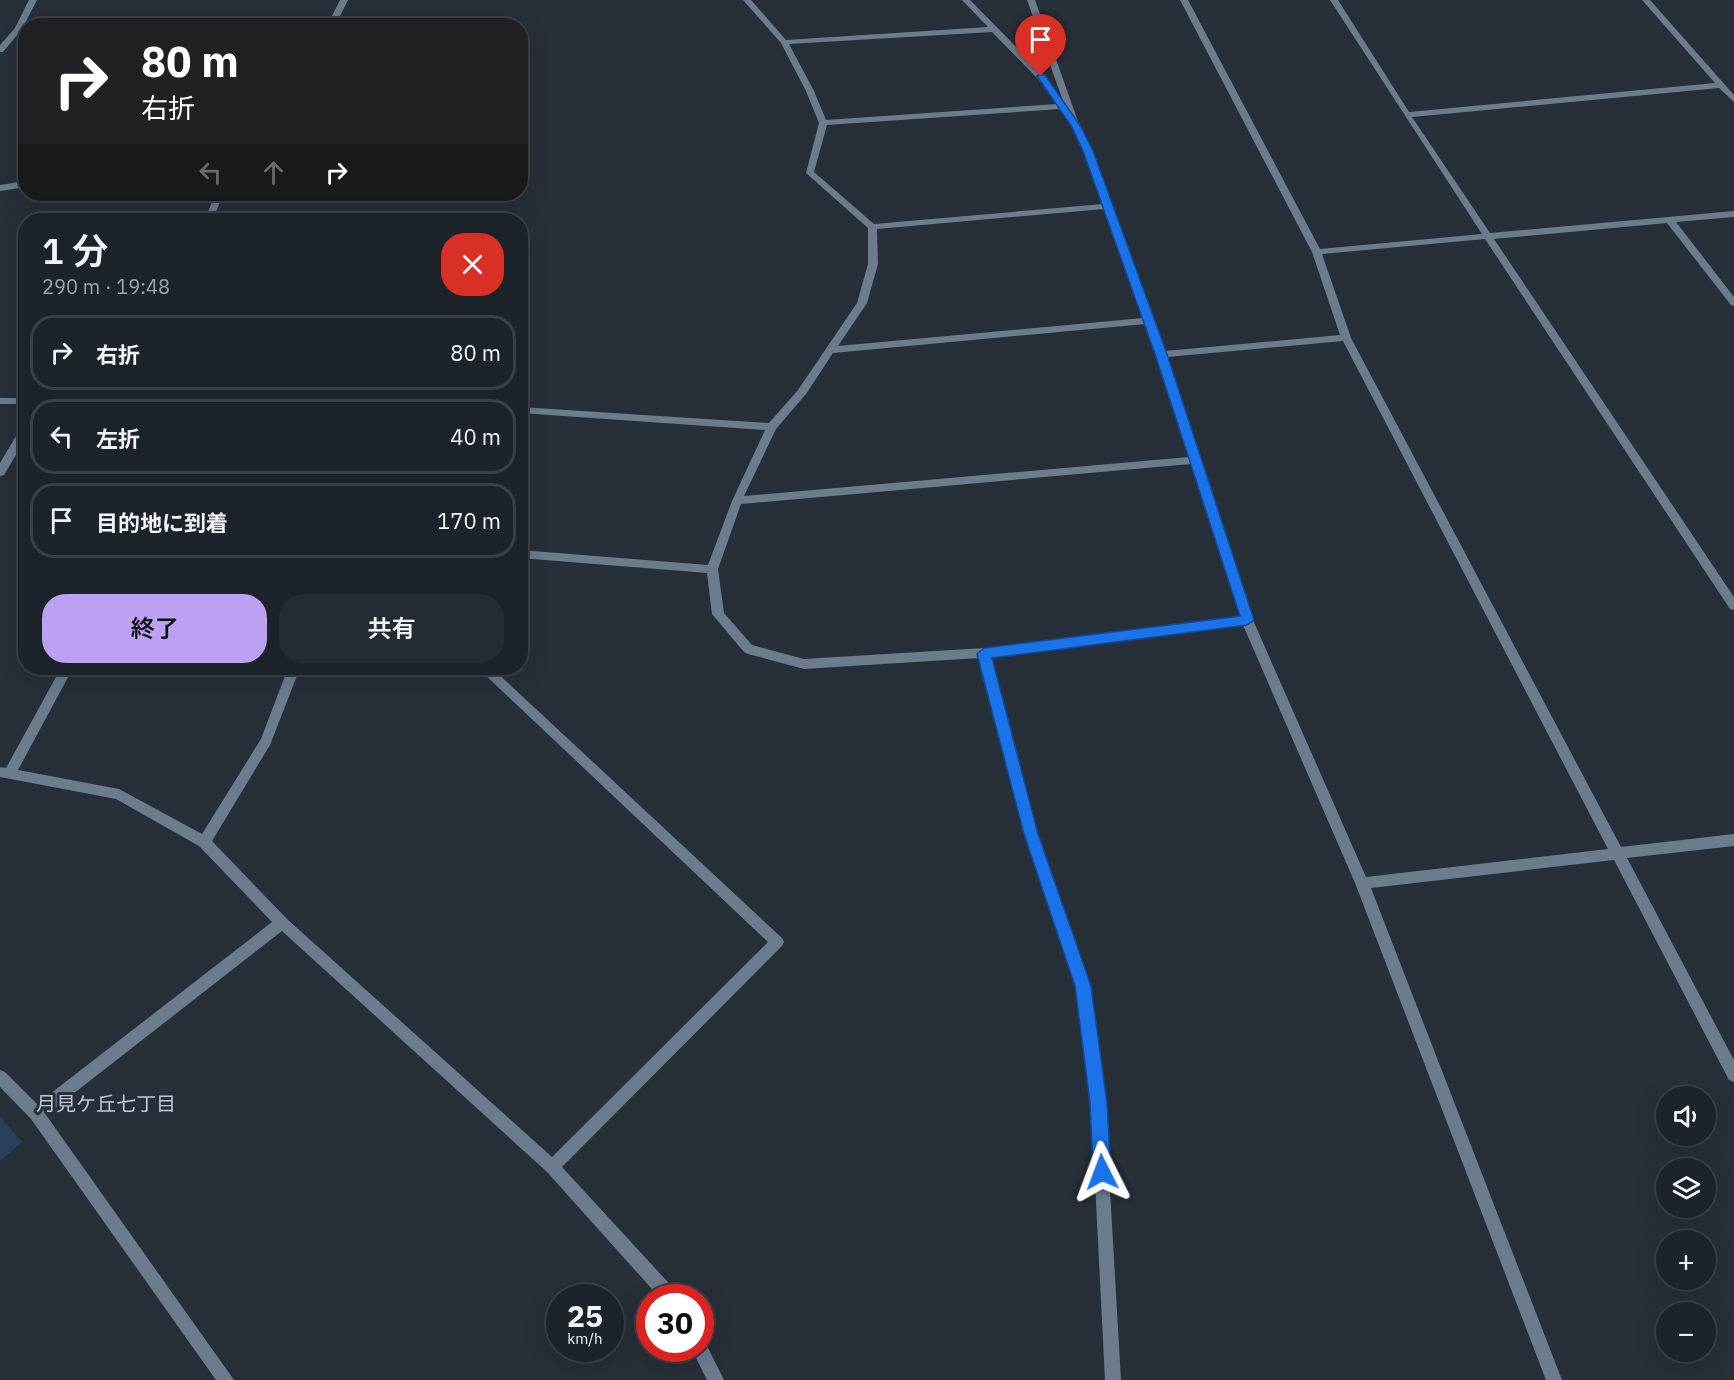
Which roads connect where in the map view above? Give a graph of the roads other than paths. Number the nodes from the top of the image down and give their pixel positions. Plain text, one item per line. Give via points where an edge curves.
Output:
1 (33, 0) edge
2 (344, 0) edge
3 (747, 0) edge
4 (966, 0) edge
5 (1031, 0) edge
6 (1184, 0) edge
7 (1334, 0) edge
8 (1646, 0) edge
9 (24, 18) edge
10 (335, 18) edge
11 (18, 29) edge
12 (996, 29) junction
13 (784, 42) junction
14 (0, 50) edge
15 (1720, 85) junction
16 (1734, 100) edge
17 (1062, 106) junction
18 (1407, 115) junction
19 (823, 123) junction
20 (1076, 127) junction
21 (18, 185) edge
22 (0, 188) edge
23 (1107, 206) junction
24 (1734, 214) edge
25 (1669, 219) junction
26 (872, 227) junction
27 (1487, 235) junction
28 (1317, 252) junction
29 (1734, 303) edge
30 (1148, 321) junction
31 (1346, 338) junction
32 (829, 350) junction
33 (1161, 354) junction
34 (0, 401) edge
35 (18, 401) edge
36 (528, 411) edge
37 (772, 428) junction
38 (18, 442) edge
39 (1195, 460) junction
40 (0, 472) edge
41 (737, 501) junction
42 (528, 555) edge
43 (712, 569) junction
44 (1734, 606) edge
45 (1247, 620) junction
46 (984, 654) junction
47 (63, 675) edge
48 (291, 675) edge
49 (492, 675) edge
50 (5, 772) edge
51 (1734, 840) edge
52 (204, 842) junction
53 (1617, 854) junction
54 (1362, 883) junction
55 (282, 923) junction
56 (1734, 1075) edge
57 (0, 1077) edge
58 (36, 1114) junction
59 (552, 1167) junction
60 (658, 1284) edge
61 (706, 1362) edge
62 (226, 1380) edge
63 (716, 1380) edge
64 (1113, 1380) edge
65 (1554, 1380) edge

1 - 9 street
2 - 10 street
3 - 13 street
4 - 12 street
5 - 20 street
6 - 28 street
7 - 18 street
8 - 15 street
11 - 14 street
12 - 13 street
12 - 17 street via 1041,76
13 - 19 street
15 - 16 street
15 - 18 street
17 - 19 street
17 - 20 street
18 - 27 street
19 - 26 street via 810,173
20 - 23 street
21 - 22 street
23 - 26 street
23 - 30 street
24 - 25 street
25 - 27 street
25 - 29 street
26 - 32 street via 873,264 862,303
27 - 28 street
27 - 44 street
28 - 31 street
30 - 32 street
30 - 33 street
31 - 33 street
31 - 53 street
32 - 37 street
33 - 39 street
34 - 35 street
36 - 37 street
37 - 41 street
38 - 40 street
39 - 41 street
39 - 45 street
41 - 43 street
42 - 43 street
43 - 46 street via 718,614 748,649 804,664
45 - 46 street
45 - 54 street
46 - 64 street via 1031,834 1083,986 1098,1103
47 - 50 street
48 - 52 street via 266,741
49 - 59 street via 777,942
50 - 52 street via 119,794
51 - 53 street
52 - 55 street
53 - 54 street
53 - 56 street
54 - 65 street
55 - 58 street
55 - 59 street
57 - 58 street
58 - 62 street
59 - 60 street
61 - 63 street

